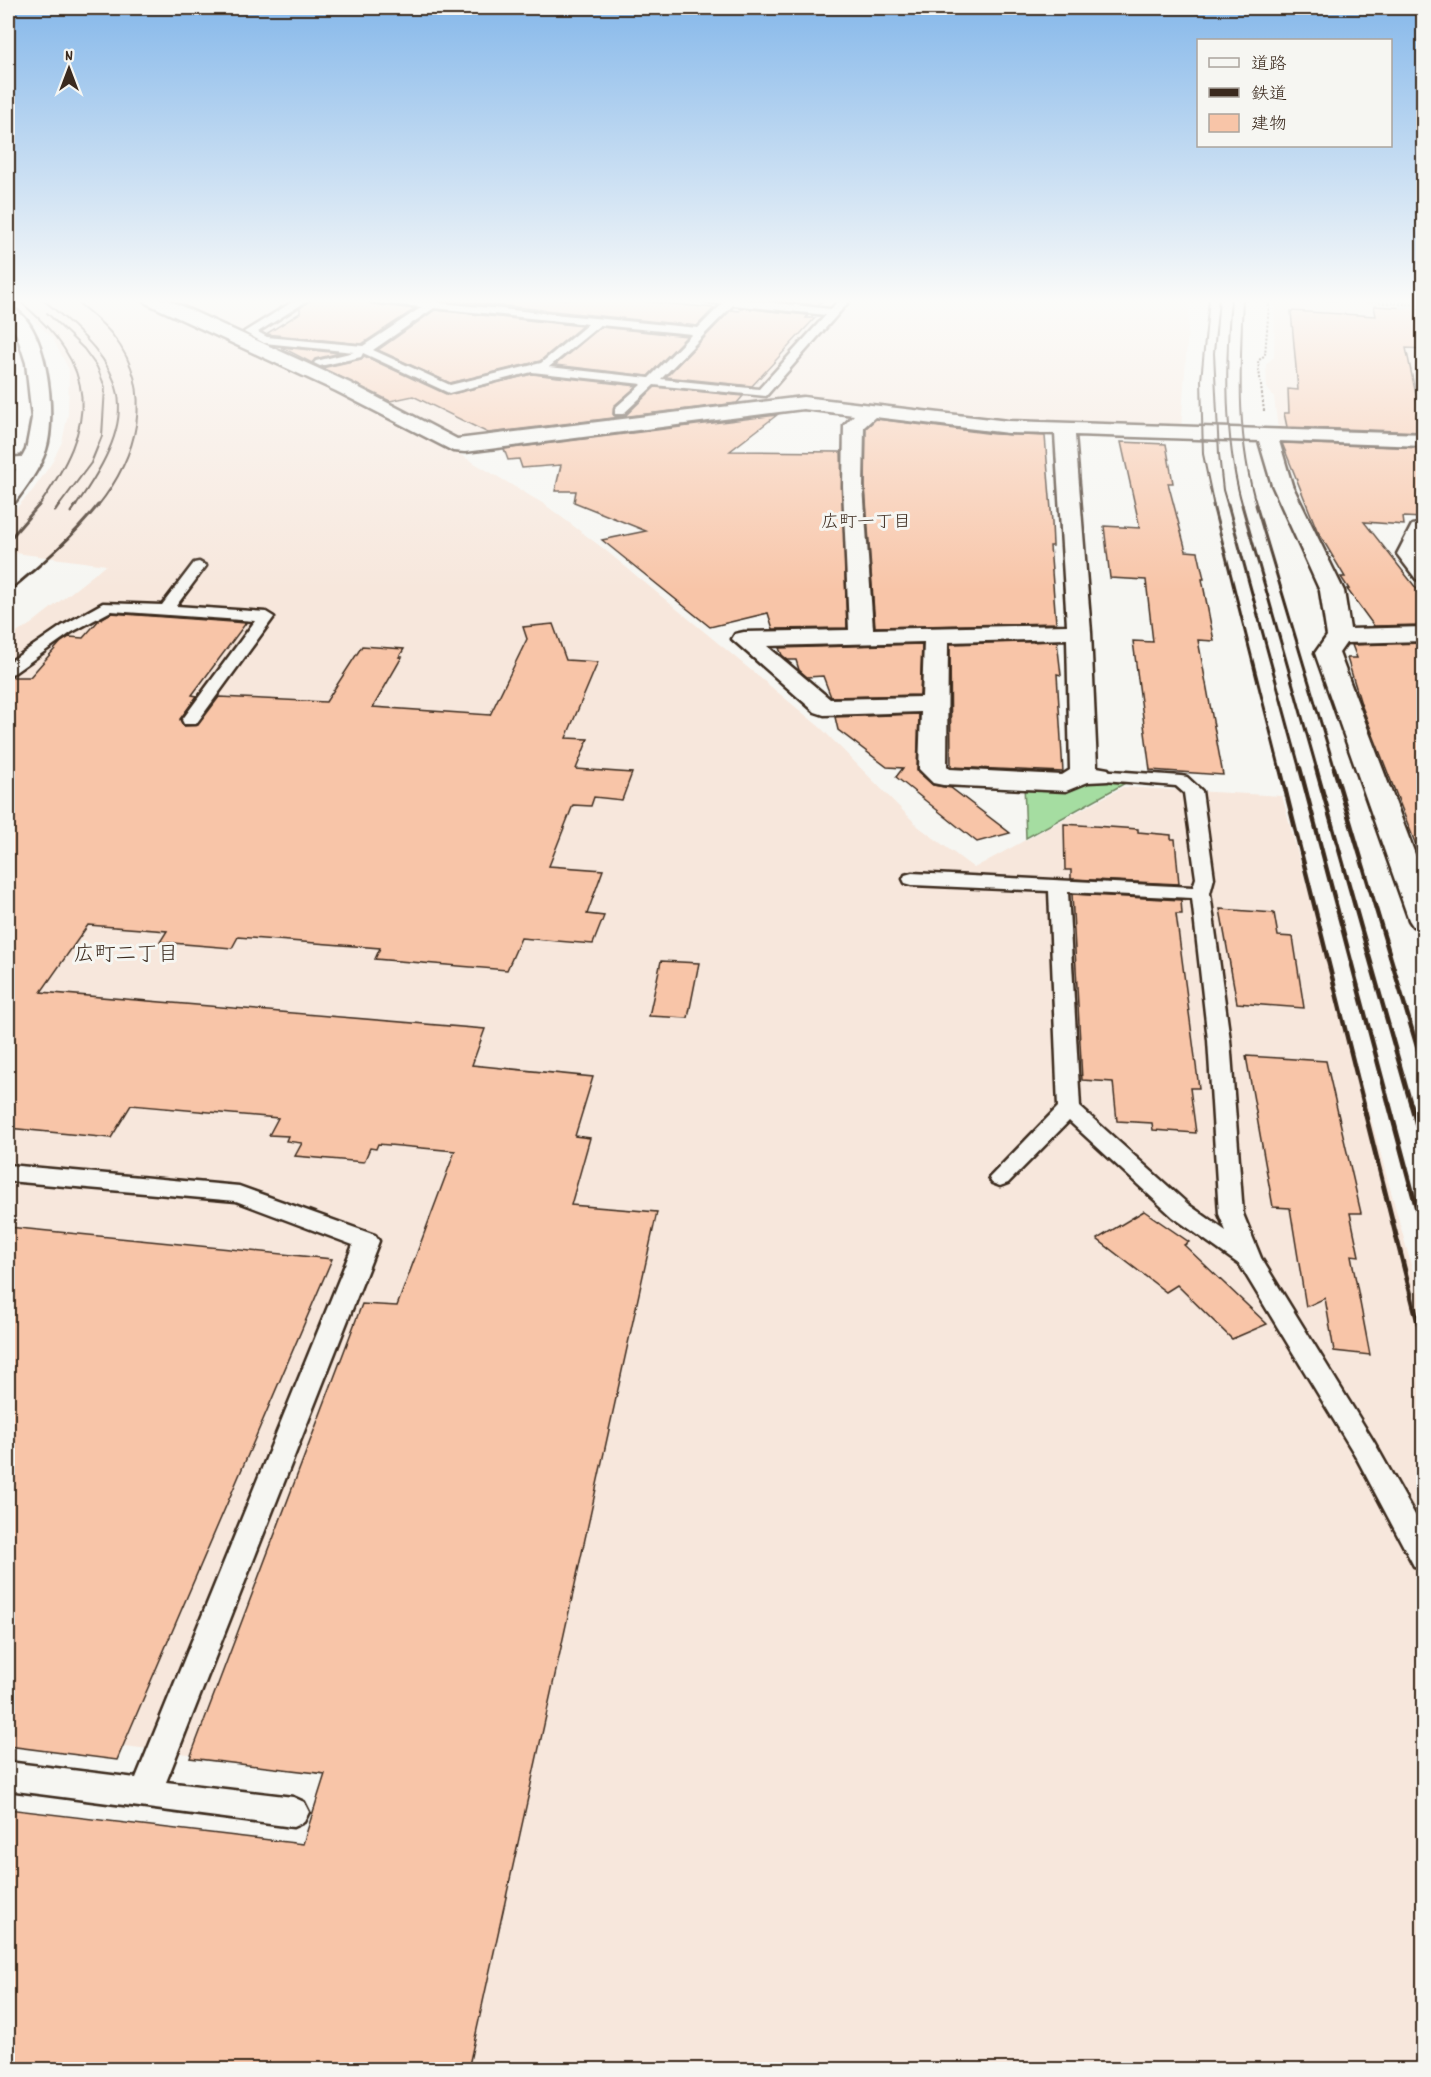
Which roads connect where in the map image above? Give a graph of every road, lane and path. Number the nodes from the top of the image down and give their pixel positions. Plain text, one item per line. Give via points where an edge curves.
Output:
1 (42, 396) edge
2 (361, 396) edge
3 (636, 396) edge
4 (1262, 396) edge
5 (619, 411) dead end
6 (869, 412) junction
7 (1065, 430) junction
8 (1267, 434) junction
9 (1424, 441) edge
10 (32, 462) junction
11 (8, 464) edge
12 (8, 498) edge
13 (1424, 530) edge
14 (199, 566) dead end
15 (1424, 574) edge
16 (166, 610) junction
17 (1079, 632) junction
18 (936, 634) junction
19 (1424, 634) edge
20 (861, 636) junction
21 (1339, 636) junction
22 (8, 670) edge
23 (934, 704) junction
24 (190, 720) dead end
25 (1091, 775) junction
26 (1412, 854) edge
27 (912, 879) dead end
28 (1058, 886) junction
29 (1201, 893) junction
30 (1424, 920) edge
31 (1069, 1109) junction
32 (8, 1173) edge
33 (1000, 1178) dead end
34 (1249, 1259) junction
35 (1424, 1558) edge
36 (8, 1776) edge
37 (145, 1794) junction
38 (293, 1812) dead end

1 - 10 street via 44,420
2 - 6 street via 453,445 788,404 826,404
3 - 5 lane
4 - 8 path
6 - 7 street
6 - 20 street via 854,425 853,486
7 - 8 street
7 - 17 street
8 - 9 street
8 - 21 street via 1286,496 1332,591
10 - 11 street
10 - 12 street
13 - 15 street via 1420,530 1408,554
14 - 16 lane
16 - 22 lane via 108,606
16 - 24 lane via 266,617
17 - 18 street
17 - 25 street
18 - 20 street
18 - 23 street
19 - 21 street
20 - 23 street via 744,639 824,707
21 - 26 street via 1328,653
23 - 25 street via 933,769 943,777 1066,783
25 - 29 lane via 1181,781 1193,791 1205,878
26 - 30 street
27 - 28 lane
28 - 29 lane
28 - 31 lane
29 - 34 lane via 1219,1040 1231,1214
31 - 33 lane
31 - 34 lane via 1181,1211
32 - 37 lane via 239,1194 367,1241
34 - 35 lane via 1365,1449
36 - 37 lane
37 - 38 lane

